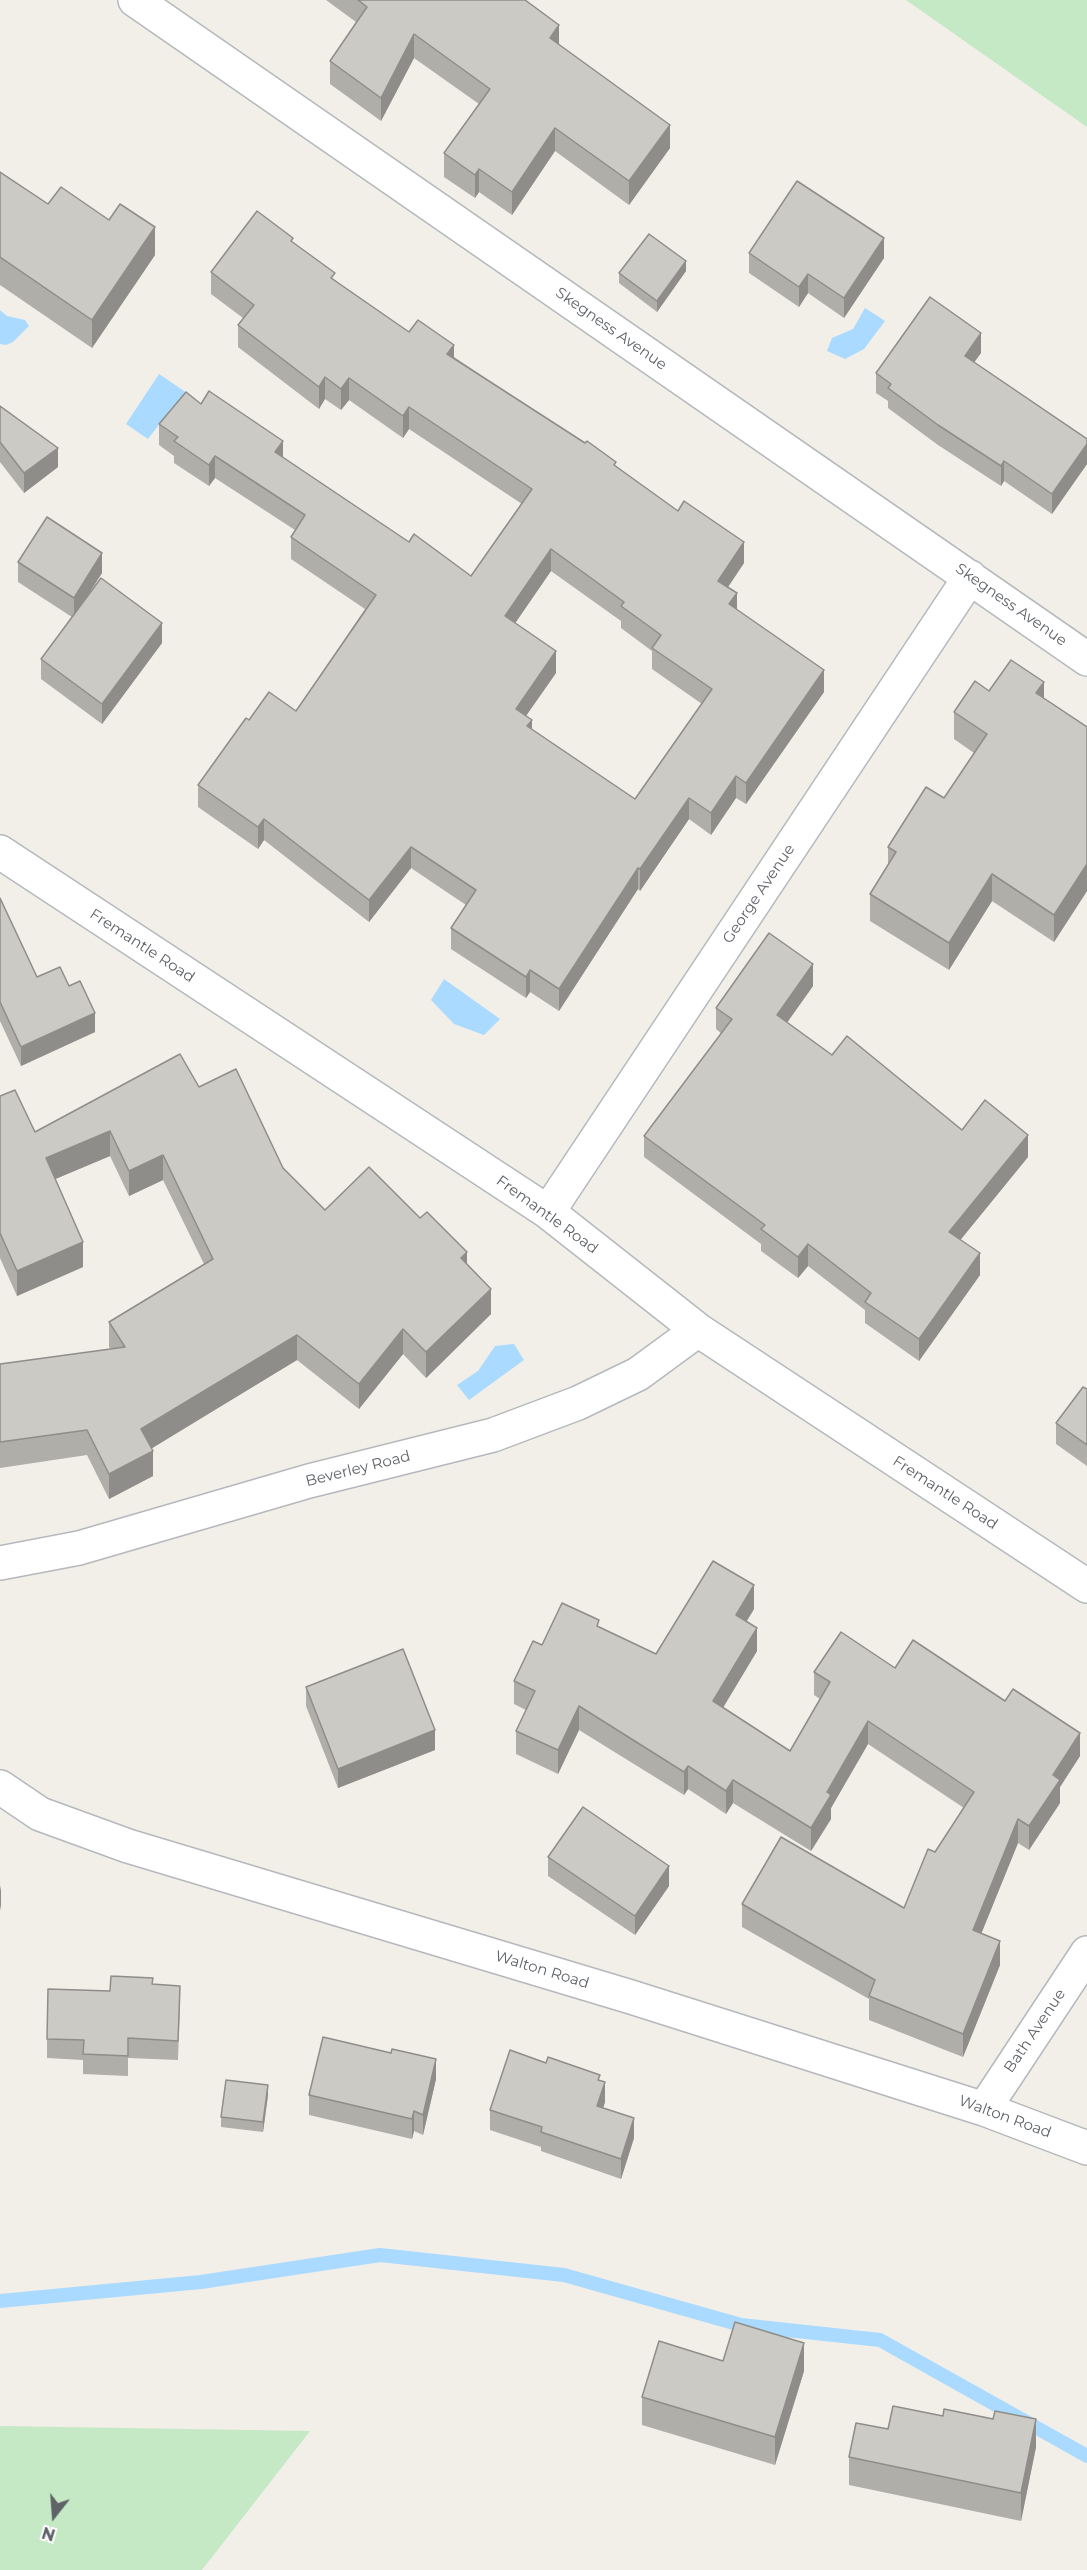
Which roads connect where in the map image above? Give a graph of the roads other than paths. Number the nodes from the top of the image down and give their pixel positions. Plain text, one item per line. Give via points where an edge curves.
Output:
1 (135, 0) edge
2 (970, 577) junction
3 (1087, 658) edge
4 (0, 852) edge
5 (548, 1212) junction
6 (698, 1330) junction
7 (0, 1563) edge
8 (1087, 1586) edge
9 (0, 1787) edge
10 (1087, 1953) edge
11 (984, 2109) junction
12 (1087, 2148) edge

1 - 2 street, Skegness Avenue
2 - 3 street, Skegness Avenue
2 - 5 street, George Avenue
4 - 5 street, Fremantle Road
5 - 6 street, Fremantle Road
6 - 7 street, Beverley Road via 638,1374 578,1403 493,1435 309,1481 79,1548
6 - 8 street, Fremantle Road
9 - 11 street, Walton Road via 40,1814 128,1846 631,1997
10 - 11 street, Bath Avenue
11 - 12 street, Walton Road

